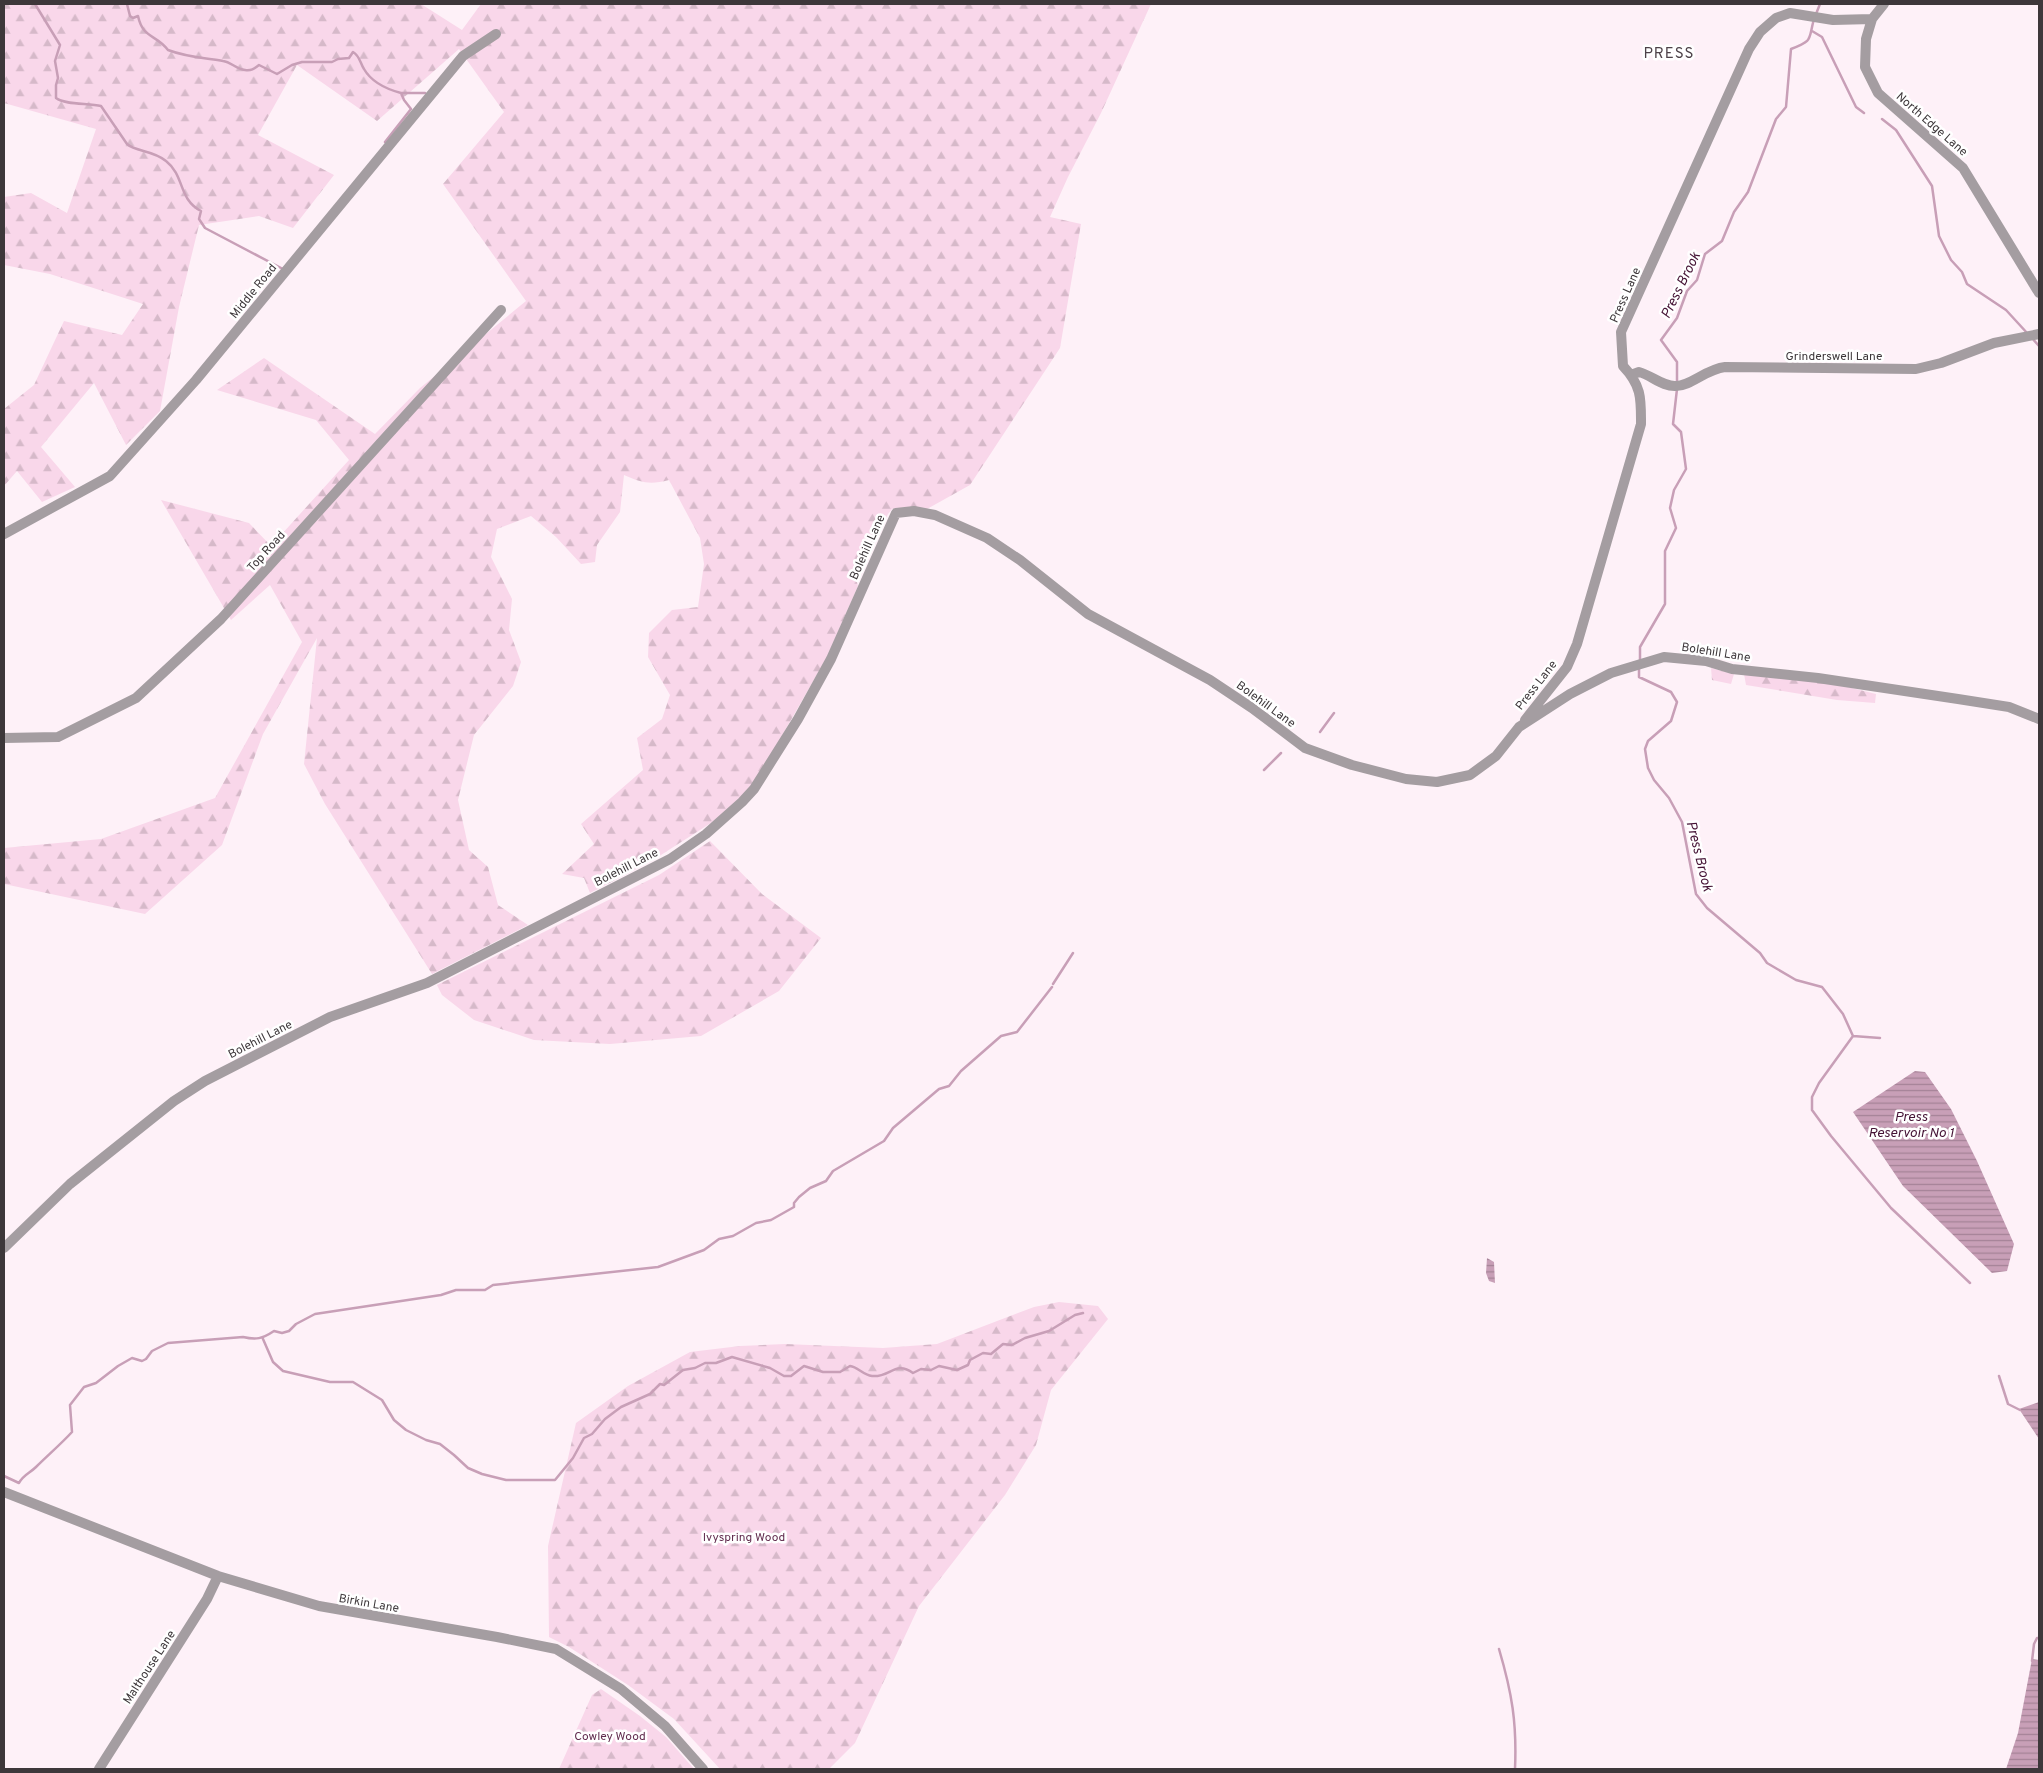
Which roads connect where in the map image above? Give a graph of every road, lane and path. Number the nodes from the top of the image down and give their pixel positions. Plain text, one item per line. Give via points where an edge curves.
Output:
1 (1884, 4) edge
2 (1872, 19) junction
3 (496, 34) dead end
4 (2039, 293) edge
5 (501, 310) dead end
6 (2039, 334) edge
7 (1631, 375) junction
8 (4, 534) edge
9 (2039, 719) edge
10 (1519, 727) junction
11 (4, 738) edge
12 (4, 1248) edge
13 (4, 1492) edge
14 (218, 1576) junction
15 (99, 1769) edge
16 (703, 1769) edge

1 - 2 street
2 - 4 street, North Edge Lane via 1866,39 1865,67 1878,93 1963,168
2 - 7 street, Press Lane via 1833,20 1790,13 1776,18 1760,32 1749,49 1621,332 1623,366
3 - 8 street, Middle Road via 463,56 196,380 110,476
5 - 11 street, Top Road via 221,619 136,698 58,737
6 - 7 street, Grinderswell Lane via 1994,343 1916,369 1725,367 1677,386 1639,372
7 - 10 street, Press Lane via 1641,394 1641,424 1577,644 1567,667
9 - 10 street, Bolehill Lane via 2000,706 1664,657 1611,672
10 - 12 street, Bolehill Lane via 1486,764 1470,774 1437,782 1406,779 1352,765 1305,748 1210,680 1088,614 988,538 935,514 896,513 831,659 798,719 754,789 706,834 670,859 427,983 330,1017 205,1081 174,1101 70,1184
13 - 14 street, Birkin Lane
14 - 15 street, Malthouse Lane via 208,1598
14 - 16 street, Birkin Lane via 333,1610 496,1636 556,1650 621,1688 665,1726

